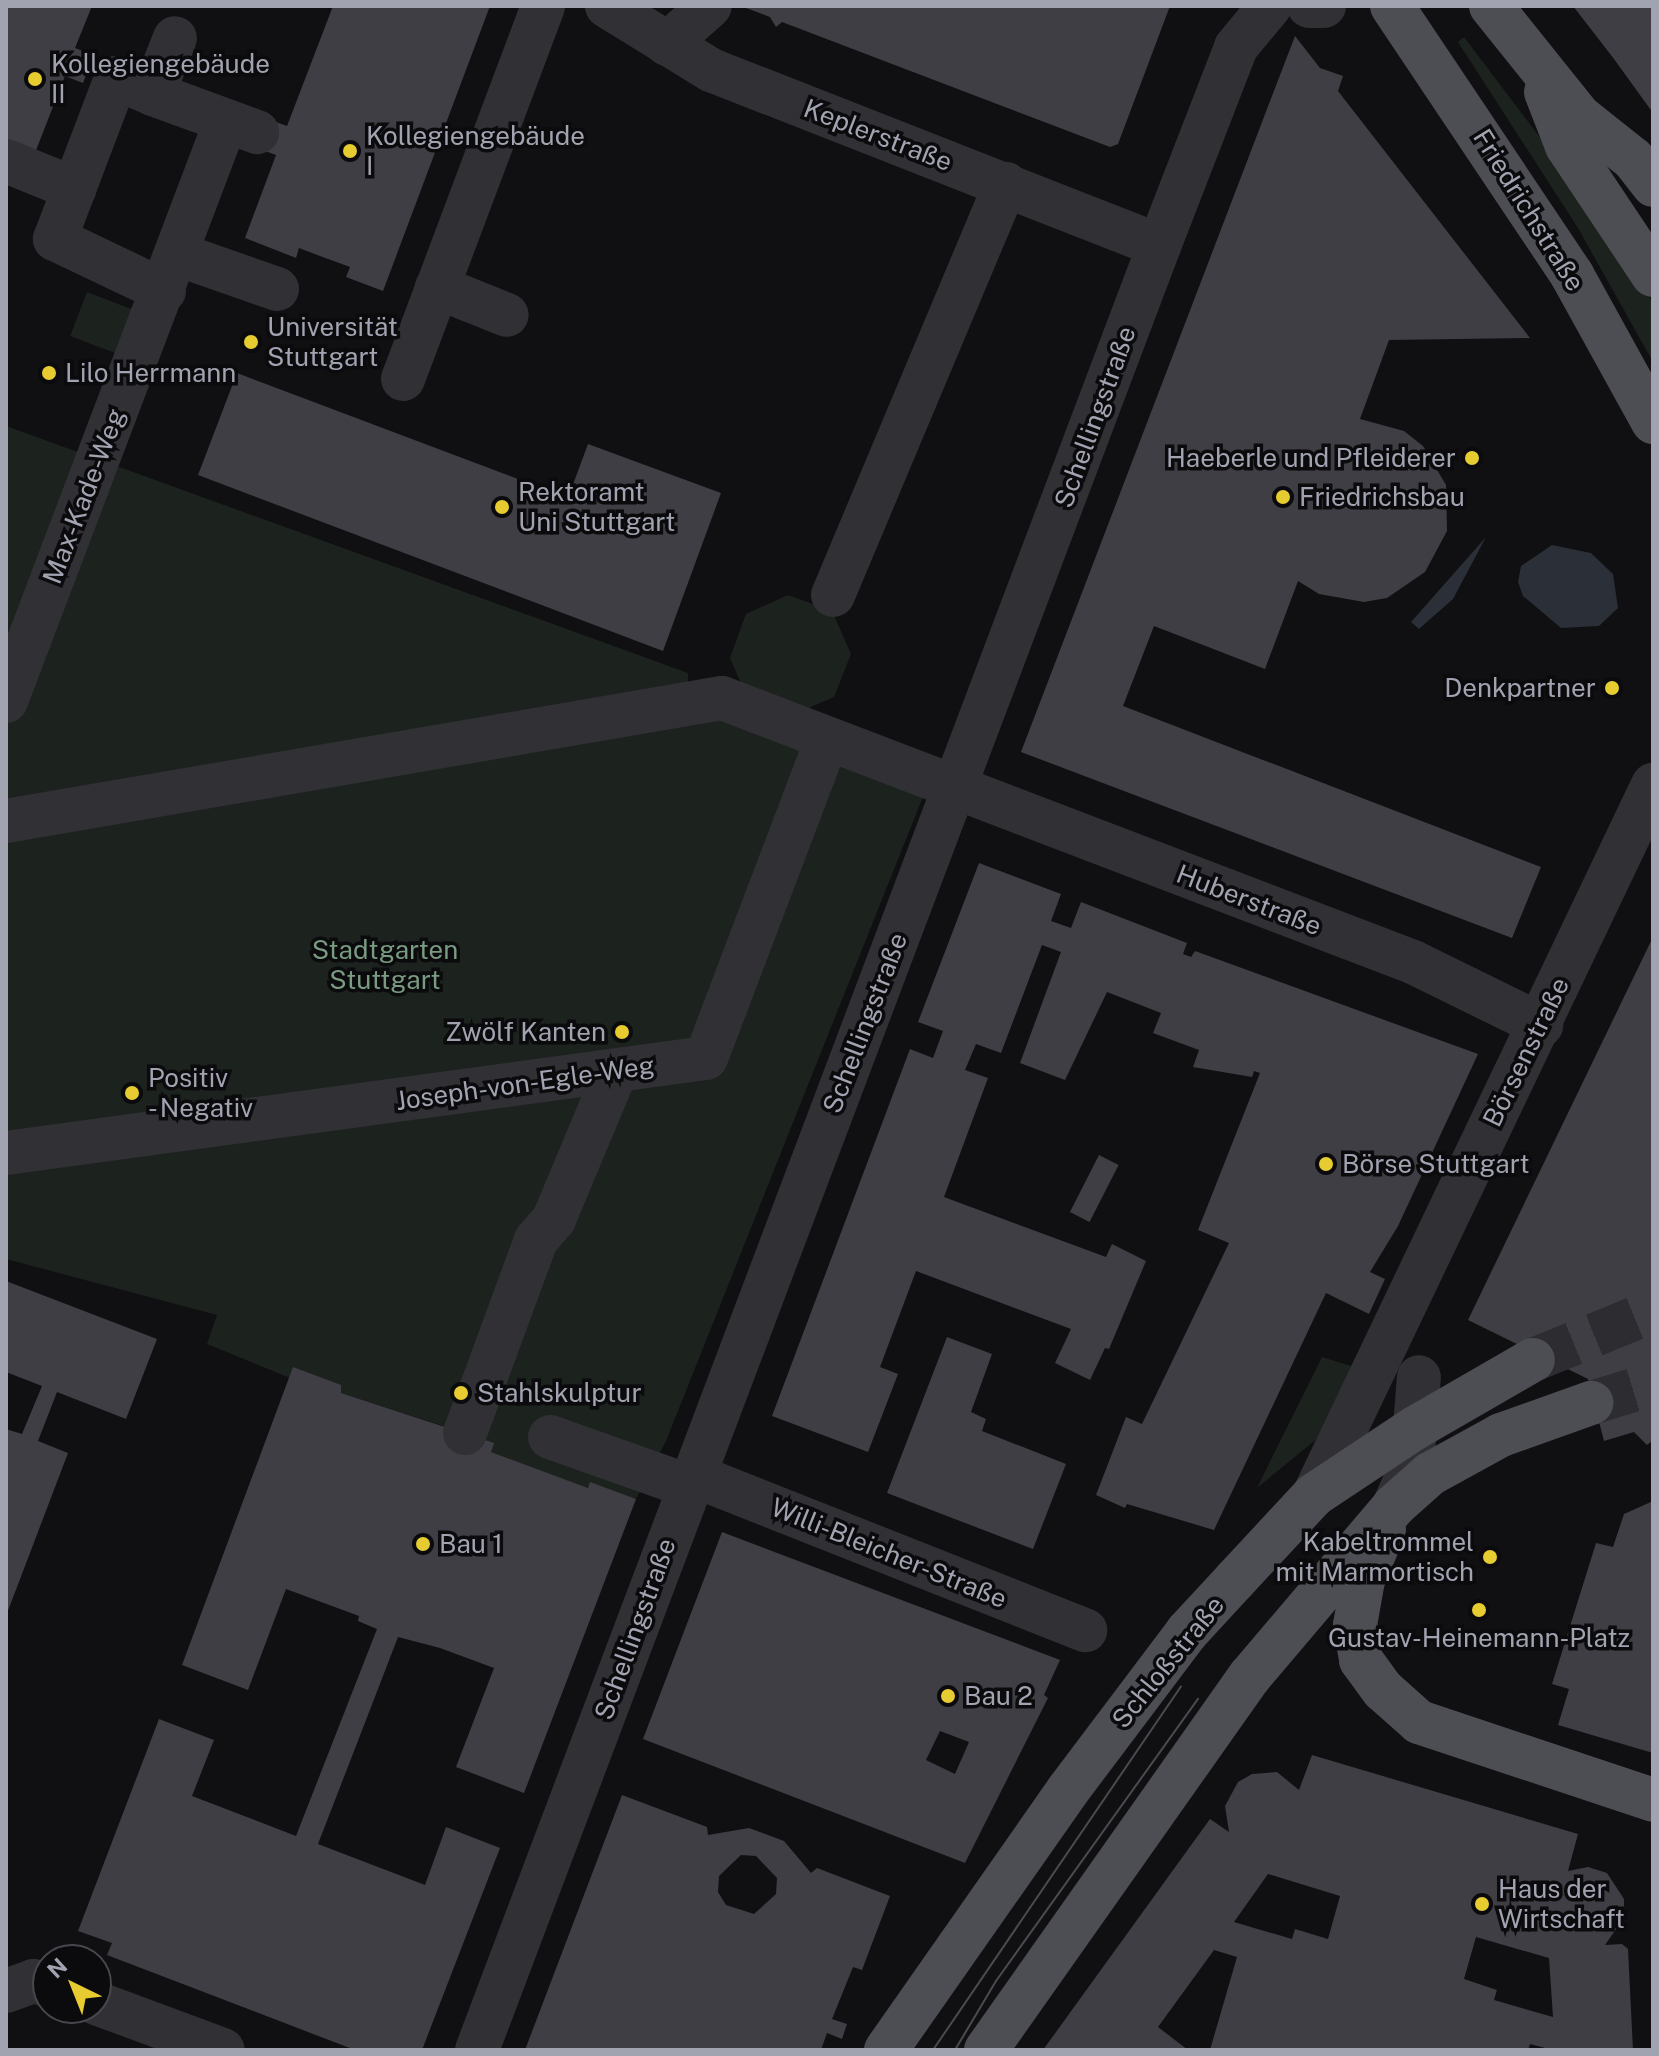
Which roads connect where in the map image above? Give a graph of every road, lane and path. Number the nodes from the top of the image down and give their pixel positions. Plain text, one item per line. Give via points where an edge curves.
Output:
1 (543, 6) edge
2 (607, 6) edge
3 (710, 6) edge
4 (1270, 6) edge
5 (1309, 6) edge
6 (1324, 6) edge
7 (1392, 6) edge
8 (1491, 6) edge
9 (175, 38) dead end
10 (667, 44) junction
11 (1536, 65) junction
12 (119, 80) junction
13 (6, 161) edge
14 (1006, 184) junction
15 (1653, 185) edge
16 (75, 189) junction
17 (1159, 246) junction
18 (171, 273) junction
19 (1653, 275) edge
20 (437, 287) junction
21 (277, 289) dead end
22 (507, 315) dead end
23 (403, 379) dead end
24 (1653, 422) edge
25 (833, 595) dead end
26 (6, 701) edge
27 (827, 739) junction
28 (1653, 785) edge
29 (953, 787) junction
30 (6, 821) edge
31 (1541, 1025) junction
32 (616, 1071) junction
33 (6, 1153) edge
34 (1396, 1317) junction
35 (1533, 1360) tunnel mouth
36 (1419, 1377) junction
37 (1466, 1397) junction
38 (1591, 1403) tunnel mouth
39 (1415, 1428) junction
40 (465, 1433) dead end
41 (550, 1437) dead end
42 (691, 1481) junction
43 (1314, 1495) junction
44 (1394, 1506) junction
45 (1085, 1630) dead end
46 (1653, 1800) edge
47 (112, 2009) edge
48 (223, 2050) edge
49 (477, 2050) edge
50 (886, 2050) edge
51 (986, 2050) edge

1 - 20 street
2 - 10 street, Keplerstraße
3 - 10 street
4 - 17 street, Schellingstraße via 1236,47
5 - 6 street
7 - 24 main road, Friedrichstraße via 1557,251
8 - 11 main road
9 - 12 street
10 - 14 street, Keplerstraße via 711,70
11 - 15 main road via 1579,116 1633,159
11 - 19 main road via 1567,146
12 - 16 street
12 - 18 street, Max-Kade-Weg via 241,127
13 - 16 street
14 - 17 street, Keplerstraße
14 - 25 street
16 - 18 street via 55,239
17 - 29 street, Schellingstraße
18 - 21 street
18 - 26 street, Max-Kade-Weg
20 - 22 street
20 - 23 street
27 - 29 street, Huberstraße
27 - 30 street, Huberstraße via 722,698
27 - 32 street, Joseph-von-Egle-Weg via 706,1058
28 - 31 street, Börsenstraße
29 - 31 street, Huberstraße via 1413,962
29 - 42 street, Schellingstraße
31 - 34 street, Börsenstraße
32 - 33 street, Joseph-von-Egle-Weg
32 - 40 street via 554,1219 536,1240
34 - 36 street
34 - 43 street, Börsenstraße via 1366,1379 1353,1423
35 - 37 main road, Schloßstraße
36 - 37 street
36 - 39 street
37 - 39 main road, Schloßstraße
38 - 44 main road via 1501,1435 1430,1474
39 - 43 main road, Schloßstraße
39 - 44 street via 1412,1465
41 - 42 street, Willi-Bleicher-Straße
42 - 45 street, Willi-Bleicher-Straße
42 - 49 street, Schellingstraße
43 - 50 main road, Schloßstraße via 1187,1632 962,1935
44 - 46 main road via 1363,1580 1355,1625 1361,1660 1383,1690 1419,1722
44 - 51 main road via 1250,1676
47 - 48 street

